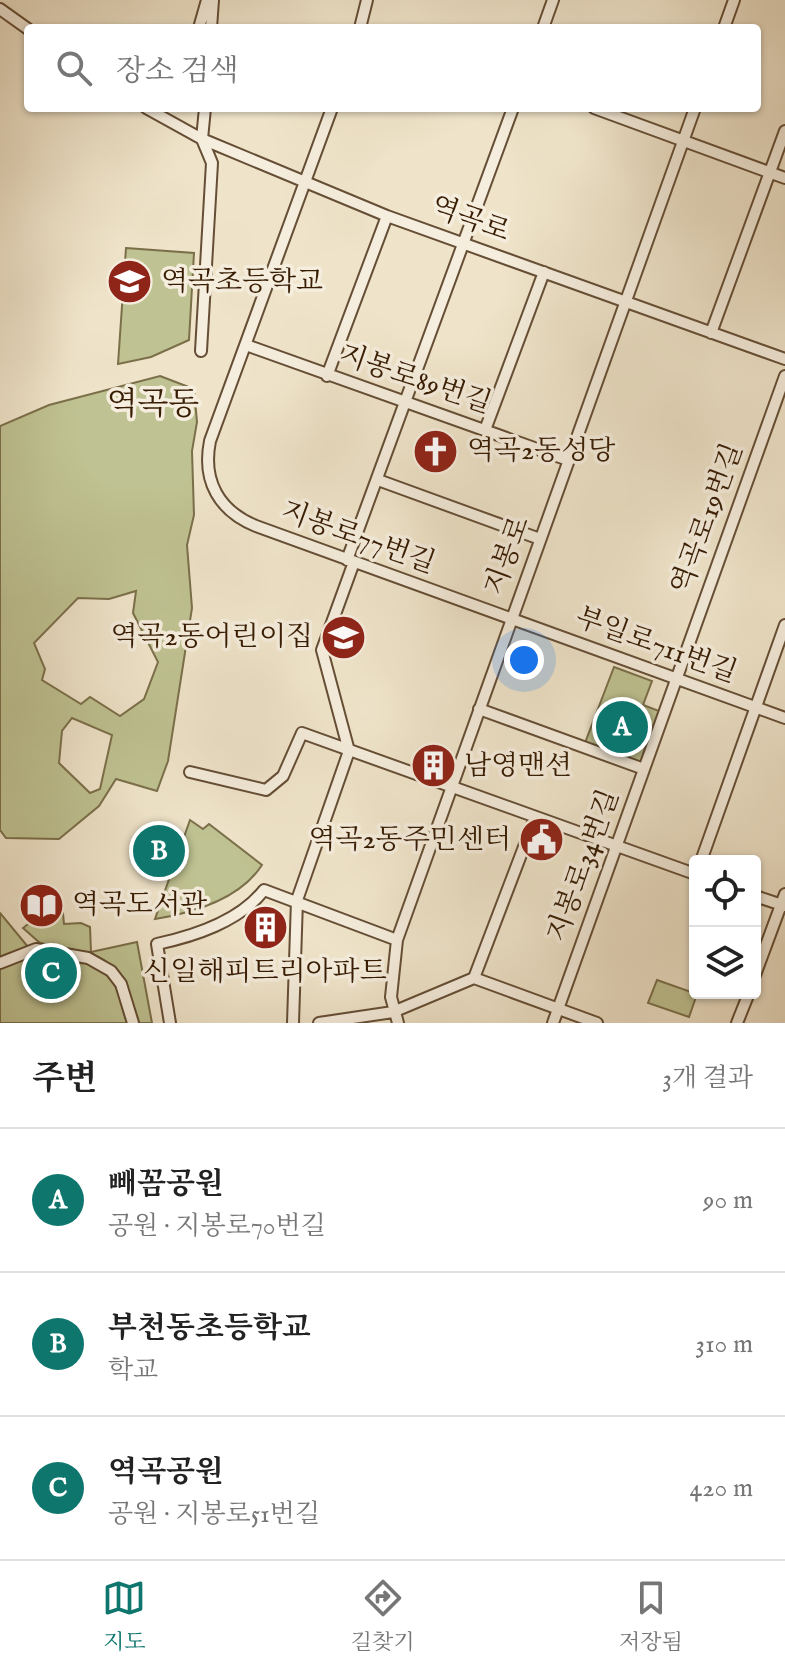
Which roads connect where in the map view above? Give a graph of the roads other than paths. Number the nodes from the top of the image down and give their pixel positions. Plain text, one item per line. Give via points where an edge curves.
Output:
1 (207, 0) edge
2 (213, 0) edge
3 (367, 0) edge
4 (553, 0) edge
5 (734, 0) edge
6 (0, 9) edge
7 (200, 24) edge
8 (211, 24) edge
9 (361, 24) edge
10 (544, 24) edge
11 (725, 24) edge
12 (24, 26) edge
13 (153, 112) edge
14 (205, 112) edge
15 (331, 112) edge
16 (512, 112) edge
17 (605, 112) edge
18 (694, 112) edge
19 (785, 131) edge
20 (202, 139) junction
21 (683, 141) junction
22 (770, 173) junction
23 (785, 178) edge
24 (305, 184) junction
25 (387, 216) junction
26 (465, 244) junction
27 (544, 272) junction
28 (625, 302) junction
29 (711, 333) junction
30 (246, 345) junction
31 (201, 351) dead end
32 (785, 359) edge
33 (327, 376) junction
34 (785, 376) edge
35 (408, 402) junction
36 (485, 430) junction
37 (568, 460) junction
38 (378, 480) junction
39 (540, 539) junction
40 (350, 561) junction
41 (511, 619) junction
42 (785, 625) edge
43 (676, 679) junction
44 (755, 708) junction
45 (479, 709) junction
46 (785, 718) edge
47 (349, 751) junction
48 (644, 769) junction
49 (190, 772) dead end
50 (452, 786) junction
51 (535, 818) junction
52 (616, 848) junction
53 (703, 855) edge
54 (689, 872) edge
55 (785, 894) edge
56 (761, 898) edge
57 (297, 900) junction
58 (783, 906) edge
59 (397, 940) junction
60 (761, 960) edge
61 (0, 963) edge
62 (474, 978) junction
63 (747, 999) edge
64 (558, 1009) junction
65 (393, 1012) junction
66 (133, 1023) edge
67 (170, 1023) edge
68 (293, 1023) edge
69 (319, 1023) edge
70 (398, 1023) edge
71 (553, 1023) edge
72 (597, 1023) edge
73 (737, 1023) edge

1 - 7 street
2 - 8 street
3 - 9 street
4 - 10 street
5 - 11 street
6 - 12 street
13 - 20 street, 역곡로
14 - 20 street
15 - 24 street
16 - 26 street
17 - 21 street
18 - 21 street, 지봉로
19 - 22 street
20 - 24 street, 역곡로
20 - 31 street via 212,163
21 - 22 street
21 - 28 street, 지봉로
22 - 23 street
22 - 29 street
24 - 25 street, 역곡로
24 - 30 street
25 - 26 street, 역곡로
25 - 33 street
26 - 27 street, 역곡로
26 - 35 street
27 - 28 street, 역곡로
27 - 36 street
28 - 29 street, 역곡로
28 - 37 street, 지봉로
29 - 32 street, 역곡로
30 - 33 street, 지봉로89번길
30 - 40 street, 지봉로77번길 via 210,441 209,476 216,495 234,515
33 - 35 street, 지봉로89번길
34 - 43 street, 역곡로19번길
35 - 36 street, 지봉로89번길
35 - 38 street
36 - 37 street, 지봉로89번길
37 - 39 street, 지봉로
38 - 39 street
38 - 40 street
39 - 41 street, 지봉로
40 - 41 street, 지봉로77번길
40 - 47 street via 322,650
41 - 43 street, 부일로711번길
41 - 45 street, 지봉로
42 - 44 street
43 - 44 street, 부일로711번길
43 - 48 street, 지봉로34번길
44 - 46 street, 부일로711번길
44 - 53 street
45 - 48 street
45 - 50 street, 지봉로
47 - 49 street via 302,733 283,776 266,790
47 - 50 street
47 - 57 street
48 - 52 street, 지봉로34번길
50 - 51 street
50 - 59 street, 지봉로
51 - 52 street
51 - 62 street
52 - 54 street
52 - 64 street, 지봉로34번길
55 - 58 street
56 - 58 street
57 - 59 street
57 - 67 street via 264,890 214,926 157,944
57 - 68 street
58 - 60 street
59 - 65 street, 지봉로 via 391,975
61 - 66 street via 36,949 88,958 111,971 121,984
62 - 64 street
62 - 65 street
63 - 73 street
64 - 71 street, 지봉로34번길
64 - 72 street
65 - 69 street
65 - 70 street, 지봉로

